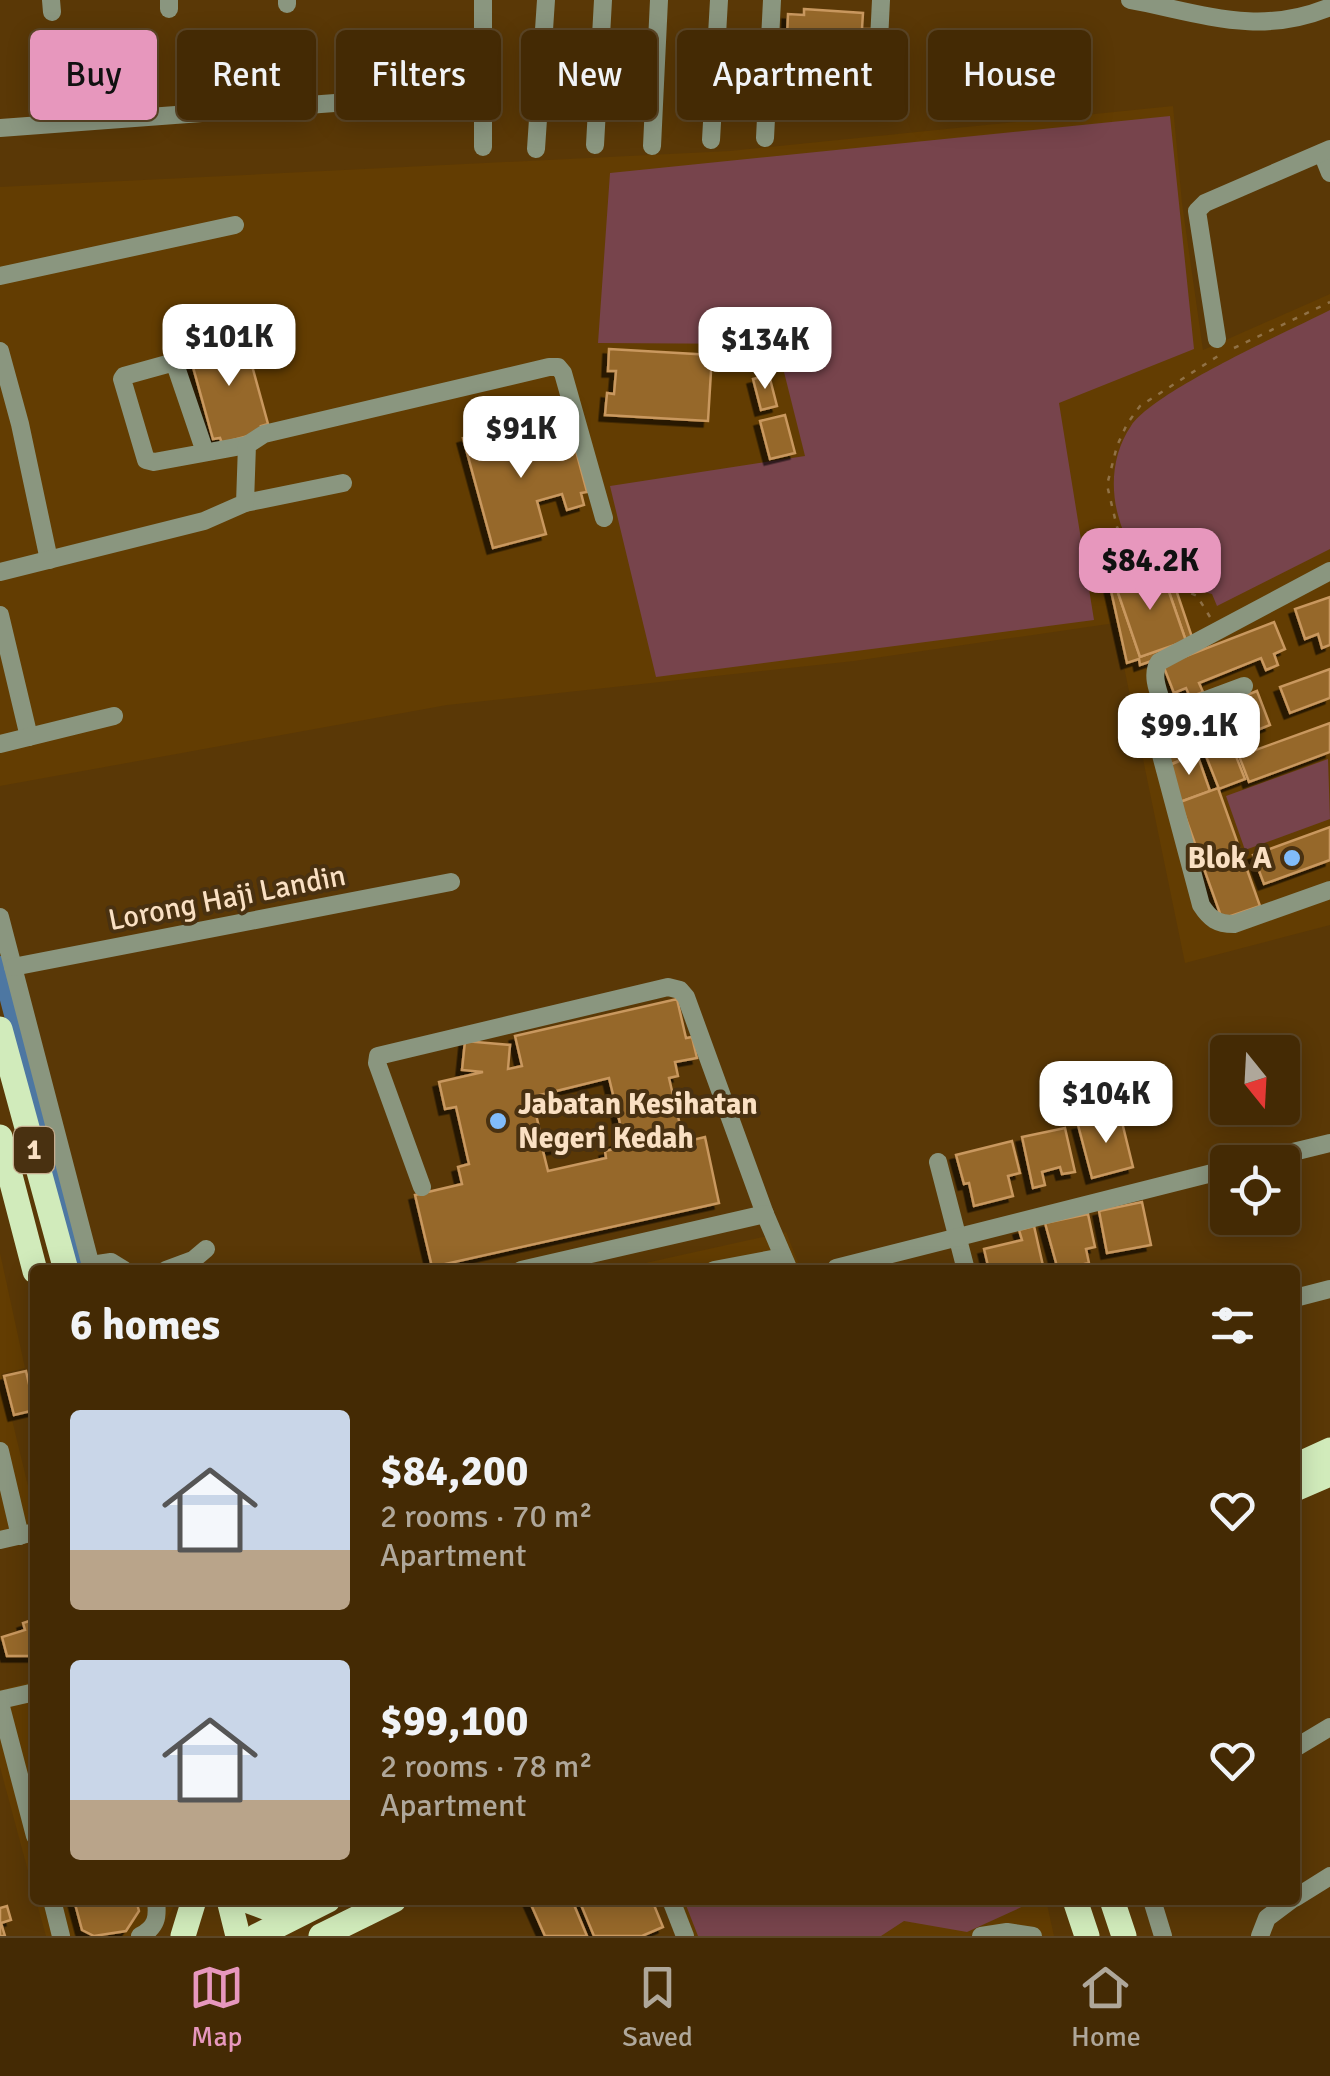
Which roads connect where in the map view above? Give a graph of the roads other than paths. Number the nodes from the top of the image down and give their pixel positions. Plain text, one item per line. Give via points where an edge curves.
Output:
1 (483, 0) edge
2 (546, 0) edge
3 (602, 0) edge
4 (659, 0) edge
5 (719, 0) edge
6 (772, 0) edge
7 (881, 0) edge
8 (1130, 0) edge
9 (1164, 3) edge
10 (1330, 6) edge
11 (483, 30) edge
12 (880, 30) edge
13 (336, 103) edge
14 (483, 120) edge
15 (0, 128) edge
16 (764, 138) dead end
17 (711, 140) dead end
18 (596, 144) dead end
19 (652, 146) dead end
20 (483, 147) dead end
21 (536, 149) dead end
22 (1326, 151) edge
23 (1330, 173) edge
24 (235, 225) dead end
25 (0, 276) edge
26 (1218, 339) dead end
27 (0, 351) edge
28 (248, 445) junction
29 (205, 452) junction
30 (344, 483) dead end
31 (246, 503) junction
32 (604, 518) dead end
33 (49, 560) junction
34 (0, 572) edge
35 (1330, 572) edge
36 (1, 625) edge
37 (1244, 686) dead end
38 (20, 697) junction
39 (0, 700) edge
40 (1166, 715) junction
41 (114, 716) dead end
42 (30, 737) junction
43 (0, 744) edge
44 (451, 882) dead end
45 (1330, 890) edge
46 (0, 916) edge
47 (13, 967) junction
48 (0, 1030) edge
49 (0, 1137) edge
50 (1330, 1143) edge
51 (1300, 1150) edge
52 (938, 1162) dead end
53 (1210, 1174) edge
54 (422, 1187) dead end
55 (764, 1214) junction
56 (958, 1237) junction
57 (206, 1249) dead end
58 (786, 1263) edge
59 (33, 1265) edge
60 (82, 1265) edge
61 (82, 1265) edge
62 (179, 1265) edge
63 (543, 1265) edge
64 (848, 1265) edge
65 (965, 1265) edge
66 (1330, 1289) edge
67 (1300, 1297) edge
68 (0, 1450) edge
69 (1330, 1450) edge
70 (1300, 1464) edge
71 (1330, 1474) edge
72 (1300, 1487) edge
73 (28, 1534) edge
74 (0, 1540) edge
75 (30, 1693) edge
76 (0, 1701) edge
77 (1330, 1727) edge
78 (1300, 1745) edge
79 (30, 1817) edge
80 (1330, 1876) edge
81 (1300, 1895) edge
82 (53, 1905) edge
83 (157, 1905) edge
84 (194, 1905) edge
85 (198, 1905) edge
86 (231, 1905) edge
87 (259, 1905) edge
88 (317, 1905) edge
89 (384, 1905) edge
90 (674, 1905) edge
91 (1077, 1905) edge
92 (1114, 1905) edge
93 (1154, 1905) edge
94 (1285, 1905) edge
95 (302, 1912) junction
96 (61, 1936) edge
97 (140, 1936) edge
98 (183, 1936) edge
99 (208, 1936) edge
100 (238, 1936) edge
101 (257, 1936) edge
102 (321, 1936) edge
103 (685, 1936) edge
104 (980, 1936) edge
105 (1033, 1936) edge
106 (1087, 1936) edge
107 (1124, 1936) edge
108 (1163, 1936) edge
109 (1260, 1936) edge

1 - 11 street
2 - 21 street
3 - 18 street
4 - 19 street
5 - 17 street
6 - 16 street
7 - 12 street
8 - 9 street
9 - 10 street via 1249,23
13 - 15 street
14 - 20 street
22 - 23 street
22 - 26 street via 1197,211
24 - 25 street
27 - 33 street
28 - 29 street
28 - 31 street
28 - 32 street via 264,434 558,367
29 - 29 street via 146,460 124,376 176,366
30 - 31 street
31 - 33 street via 204,521
33 - 34 street
35 - 40 street via 1159,662 1154,668
36 - 38 street
37 - 40 street
38 - 39 street
38 - 42 street
40 - 45 street via 1153,732 1209,918 1234,924
41 - 42 street
42 - 43 street
44 - 47 street, Lorong Haji Landin
46 - 47 street
47 - 60 street
48 - 61 main road, 1
49 - 59 main road, 1
50 - 51 street
52 - 56 street
53 - 56 street
54 - 55 street via 378,1056 668,988 686,998
55 - 58 street
55 - 63 street
56 - 64 street
56 - 65 street
57 - 62 street
66 - 67 street
68 - 73 street
69 - 70 main road
71 - 72 main road
73 - 74 street
75 - 76 street
76 - 79 street
77 - 78 street
80 - 81 street
82 - 96 street
83 - 97 street via 154,1926
84 - 98 main road
85 - 99 main road
86 - 100 main road
87 - 95 main road
88 - 95 main road
89 - 102 main road
90 - 103 street
91 - 106 main road
92 - 107 main road
93 - 108 street
94 - 109 street via 1267,1918
95 - 101 main road
104 - 105 street

